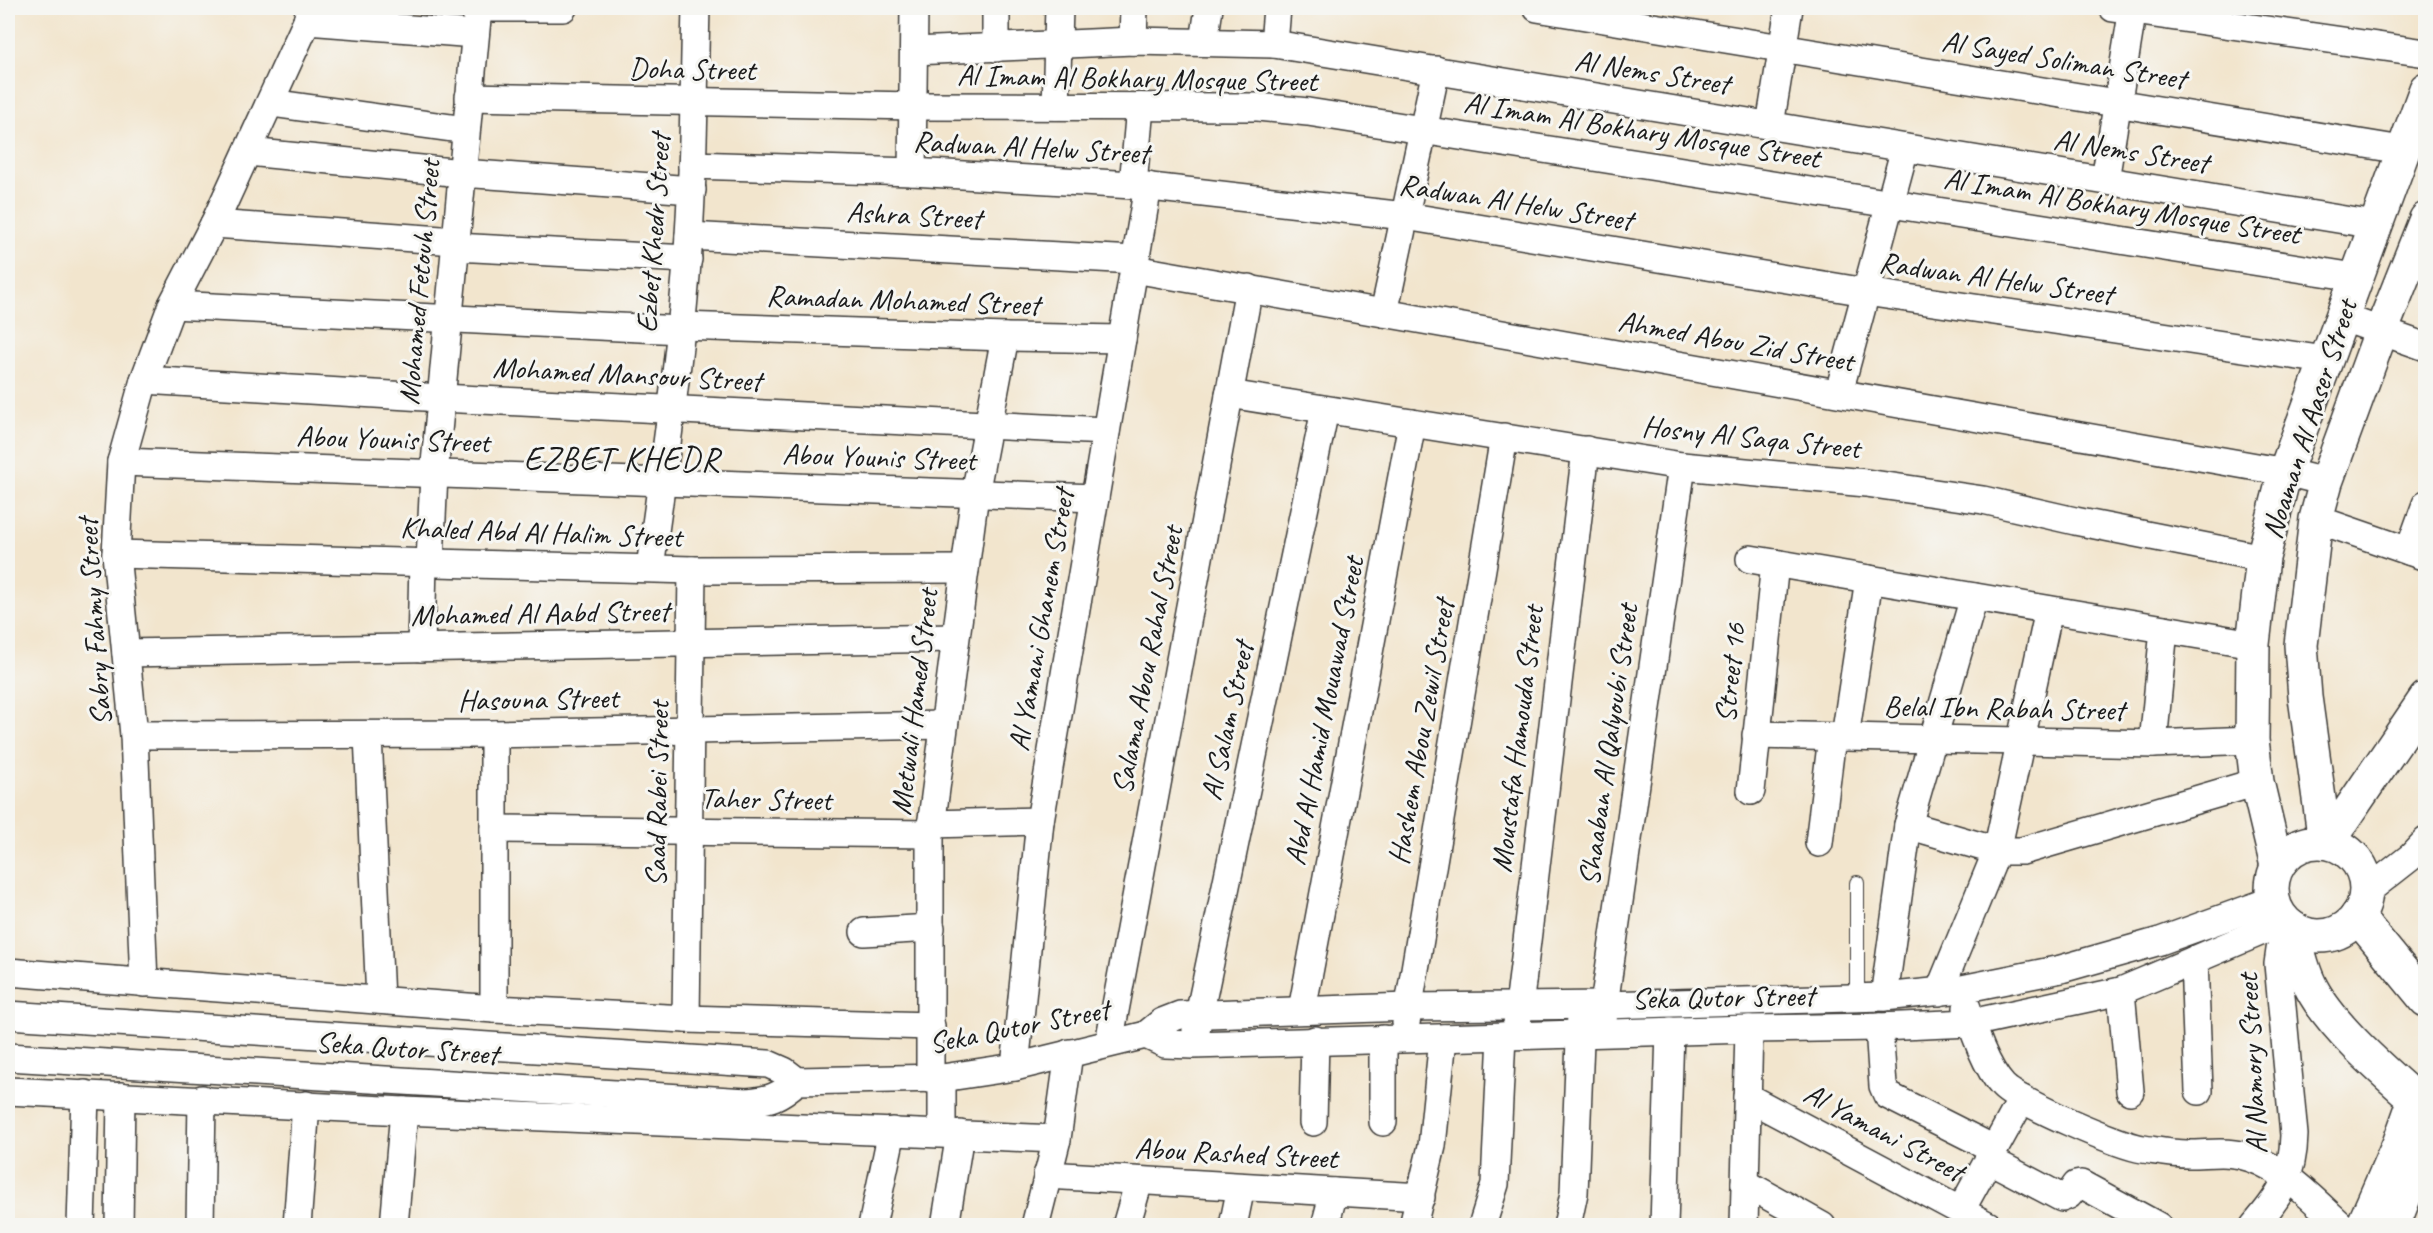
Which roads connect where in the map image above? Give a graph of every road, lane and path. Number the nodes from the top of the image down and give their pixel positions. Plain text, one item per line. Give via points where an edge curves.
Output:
1 (563, 8) edge
2 (696, 8) edge
3 (914, 8) edge
4 (996, 8) edge
5 (1059, 8) edge
6 (1134, 8) edge
7 (1209, 8) edge
8 (1278, 8) edge
9 (1537, 8) edge
10 (1789, 8) edge
11 (2126, 8) edge
12 (308, 14) edge
13 (477, 16) edge
14 (1133, 41) junction
15 (1204, 42) junction
16 (1274, 44) junction
17 (1058, 45) junction
18 (996, 48) junction
19 (1782, 48) junction
20 (914, 51) junction
21 (2426, 53) edge
22 (1436, 70) junction
23 (2426, 89) edge
24 (469, 97) junction
25 (693, 102) junction
26 (2117, 102) junction
27 (271, 103) junction
28 (913, 106) junction
29 (1056, 106) junction
30 (1140, 107) junction
31 (1770, 125) junction
32 (1423, 129) junction
33 (466, 130) junction
34 (1905, 148) junction
35 (2403, 150) junction
36 (248, 152) junction
37 (912, 172) junction
38 (462, 173) junction
39 (692, 178) junction
40 (2105, 180) junction
41 (1140, 185) junction
42 (1890, 202) junction
43 (1405, 216) junction
44 (2426, 219) edge
45 (214, 224) junction
46 (2374, 225) junction
47 (455, 244) junction
48 (688, 247) junction
49 (1135, 264) junction
50 (2355, 277) junction
51 (1249, 288) junction
52 (1866, 292) junction
53 (172, 305) junction
54 (1384, 313) junction
55 (449, 317) junction
56 (2341, 317) junction
57 (681, 328) junction
58 (2381, 332) junction
59 (1005, 337) junction
60 (1122, 339) junction
61 (2426, 347) edge
62 (2325, 360) junction
63 (144, 380) junction
64 (1839, 392) junction
65 (1230, 394) junction
66 (441, 398) junction
67 (671, 410) junction
68 (1325, 410) junction
69 (1412, 423) junction
70 (988, 425) junction
71 (1106, 431) junction
72 (1504, 437) junction
73 (1586, 450) junction
74 (121, 462) junction
75 (1682, 466) junction
76 (2284, 472) junction
77 (434, 474) junction
78 (662, 482) junction
79 (2326, 482) junction
80 (975, 494) junction
81 (1095, 498) junction
82 (2426, 504) edge
83 (2316, 519) junction
84 (116, 554) junction
85 (2417, 554) edge
86 (2264, 558) junction
87 (427, 562) junction
88 (650, 568) junction
89 (965, 568) junction
90 (692, 570) junction
91 (1869, 579) junction
92 (1974, 597) junction
93 (2049, 610) junction
94 (2164, 629) junction
95 (955, 638) junction
96 (691, 643) junction
97 (2253, 644) junction
98 (421, 648) junction
99 (126, 653) junction
100 (2426, 698) edge
101 (944, 725) junction
102 (691, 729) junction
103 (494, 734) junction
104 (134, 735) junction
105 (368, 735) junction
106 (1756, 735) junction
107 (1839, 737) junction
108 (1932, 739) junction
109 (2019, 740) junction
110 (2252, 740) junction
111 (2153, 744) junction
112 (2257, 782) junction
113 (1751, 791) dead end
114 (1040, 820) junction
115 (1908, 825) junction
116 (494, 828) junction
117 (931, 829) junction
118 (690, 831) junction
119 (2426, 841) edge
120 (2327, 842) junction
121 (1819, 843) dead end
122 (1997, 851) junction
123 (2277, 866) junction
124 (1857, 883) dead end
125 (2362, 904) junction
126 (2285, 918) junction
127 (931, 928) junction
128 (864, 932) dead end
129 (2194, 960) junction
130 (8, 972) edge
131 (144, 983) junction
132 (1951, 990) junction
133 (2121, 991) junction
134 (1884, 997) junction
135 (1857, 998) junction
136 (380, 1000) junction
137 (2426, 1000) edge
138 (1592, 1005) junction
139 (1517, 1006) junction
140 (1408, 1007) junction
141 (494, 1009) junction
142 (1302, 1010) junction
143 (1200, 1014) junction
144 (8, 1015) edge
145 (686, 1019) junction
146 (1971, 1023) junction
147 (931, 1026) junction
148 (1879, 1028) junction
149 (1749, 1029) junction
150 (1670, 1031) junction
151 (1591, 1033) junction
152 (1146, 1035) junction
153 (1509, 1036) junction
154 (1443, 1038) junction
155 (1393, 1039) junction
156 (1315, 1040) junction
157 (1109, 1043) junction
158 (1193, 1046) junction
159 (1069, 1053) junction
160 (8, 1057) edge
161 (1015, 1067) junction
162 (936, 1078) junction
163 (797, 1081) junction
164 (8, 1091) edge
165 (2130, 1091) dead end
166 (2199, 1091) dead end
167 (85, 1094) junction
168 (121, 1096) junction
169 (1747, 1097) junction
170 (2022, 1099) junction
171 (202, 1100) junction
172 (2420, 1104) edge
173 (306, 1105) junction
174 (404, 1111) junction
175 (1313, 1122) dead end
176 (1383, 1122) dead end
177 (892, 1131) junction
178 (951, 1134) junction
179 (1057, 1139) junction
180 (2426, 1141) edge
181 (1991, 1154) junction
182 (1047, 1176) junction
183 (2288, 1179) junction
184 (1139, 1181) junction
185 (1745, 1183) junction
186 (1241, 1187) junction
187 (1334, 1192) junction
188 (1421, 1197) junction
189 (1961, 1210) junction
190 (2153, 1224) edge
191 (81, 1226) edge
192 (119, 1226) edge
193 (200, 1226) edge
194 (297, 1226) edge
195 (394, 1226) edge
196 (872, 1226) edge
197 (945, 1226) edge
198 (1035, 1226) edge
199 (1126, 1226) edge
200 (1233, 1226) edge
201 (1325, 1226) edge
202 (1413, 1226) edge
203 (1482, 1226) edge
204 (1567, 1226) edge
205 (1664, 1226) edge
206 (1744, 1226) edge
207 (1822, 1226) edge
208 (1989, 1226) edge
209 (2254, 1226) edge
210 (2342, 1226) edge
211 (2363, 1226) edge
212 (2392, 1226) edge

1 - 13 street
2 - 25 street, Ezbet Khedr Street
3 - 20 street
4 - 18 street
5 - 17 street
6 - 14 street
7 - 15 street
8 - 16 street
9 - 19 street, Al Sayed Soliman Street
10 - 19 street
11 - 21 street
11 - 26 street
12 - 13 street
12 - 27 street, Sabry Fahmy Street
13 - 24 street, Mohamed Fetouh Street
14 - 15 street, Al Nems Street
14 - 17 street, Al Nems Street
15 - 16 street, Al Nems Street
16 - 22 street, Al Nems Street
17 - 18 street, Al Nems Street
17 - 29 street
18 - 20 street, Al Nems Street
19 - 26 street, Al Sayed Soliman Street
19 - 31 street
20 - 28 street
22 - 31 street, Al Nems Street
22 - 32 street
23 - 35 main road, Noaman Al Aaser Street
24 - 25 street, Doha Street
24 - 33 street, Mohamed Fetouh Street
25 - 28 street, Doha Street
25 - 39 street, Ezbet Khedr Street
26 - 35 street, Al Sayed Soliman Street
26 - 40 street
27 - 33 street
27 - 36 street, Sabry Fahmy Street
28 - 29 street, Al Imam Al Bokhary Mosque Street
28 - 37 street
29 - 30 street, Al Imam Al Bokhary Mosque Street
30 - 32 street, Al Imam Al Bokhary Mosque Street via 1258,107
30 - 41 street, Al Yamani Ghanem Street
31 - 34 street, Al Nems Street
32 - 42 street, Al Imam Al Bokhary Mosque Street
32 - 43 street
33 - 38 street, Mohamed Fetouh Street
34 - 40 street, Al Nems Street
34 - 42 street
35 - 46 main road, Noaman Al Aaser Street
36 - 38 street, Radwan Al Helw Street
36 - 45 street, Sabry Fahmy Street
37 - 39 street, Radwan Al Helw Street
37 - 41 street, Radwan Al Helw Street
38 - 39 street, Radwan Al Helw Street
38 - 47 street, Mohamed Fetouh Street
39 - 48 street, Ezbet Khedr Street
40 - 46 street, Al Nems Street
41 - 43 street, Radwan Al Helw Street
41 - 49 street, Al Yamani Ghanem Street
42 - 50 street, Al Imam Al Bokhary Mosque Street
42 - 52 street
43 - 52 street, Radwan Al Helw Street
43 - 54 street
44 - 58 main road, Noaman Al Aaser Street
45 - 47 street, Ashra Street
45 - 53 street, Sabry Fahmy Street
46 - 50 main road, Noaman Al Aaser Street
47 - 48 street, Ashra Street
47 - 55 street, Mohamed Fetouh Street
48 - 49 street, Ashra Street
48 - 57 street, Ezbet Khedr Street
49 - 51 street, Ahmed Abou Zid Street
49 - 60 street, Al Yamani Ghanem Street
50 - 56 main road, Noaman Al Aaser Street
51 - 54 street, Ahmed Abou Zid Street
51 - 65 street, Salama Abou Rahal Street
52 - 62 street, Radwan Al Helw Street
52 - 64 street
53 - 55 street, Ramadan Mohamed Street
53 - 63 street, Sabry Fahmy Street
54 - 64 street, Ahmed Abou Zid Street
55 - 57 street, Ramadan Mohamed Street
55 - 66 street, Mohamed Fetouh Street
56 - 58 street
56 - 62 main road, Noaman Al Aaser Street
57 - 59 street, Ramadan Mohamed Street
57 - 67 street, Ezbet Khedr Street
58 - 61 street
58 - 79 main road, Noaman Al Aaser Street
59 - 60 street, Ramadan Mohamed Street
59 - 70 street, Metwali Hamed Street
60 - 71 street, Al Yamani Ghanem Street
62 - 76 main road, Noaman Al Aaser Street
63 - 66 street, Mohamed Mansour Street
63 - 74 street, Sabry Fahmy Street
64 - 76 street, Ahmed Abou Zid Street
65 - 68 street, Hosny Al Saqa Street
65 - 157 street, Salama Abou Rahal Street
66 - 67 street, Mohamed Mansour Street
66 - 77 street, Mohamed Fetouh Street
67 - 70 street, Mohamed Mansour Street
67 - 78 street, Ezbet Khedr Street
68 - 69 street, Hosny Al Saqa Street
68 - 143 street, Al Salam Street
69 - 72 street, Hosny Al Saqa Street
69 - 142 street, Abd Al Hamid Mouawad Street
70 - 71 street, Mohamed Mansour Street
70 - 80 street, Metwali Hamed Street
71 - 81 street, Al Yamani Ghanem Street
72 - 73 street, Hosny Al Saqa Street
72 - 140 street, Hashem Abou Zewil Street
73 - 75 street, Hosny Al Saqa Street
73 - 139 street, Moustafa Hamouda Street
74 - 77 street, Abou Younis Street
74 - 84 street, Sabry Fahmy Street
75 - 86 street, Hosny Al Saqa Street via 1866,483 1983,501
75 - 138 street, Shaaban Al Qalyoubi Street
76 - 79 street, Ahmed Abou Zid Street
76 - 86 main road, Noaman Al Aaser Street
77 - 78 street, Abou Younis Street
77 - 87 street, Mohamed Fetouh Street
78 - 80 street, Abou Younis Street
78 - 88 street, Ezbet Khedr Street
79 - 83 main road, Noaman Al Aaser Street
80 - 81 street, Abou Younis Street
80 - 89 street, Metwali Hamed Street
81 - 114 street, Al Yamani Ghanem Street
82 - 85 street
83 - 85 street
83 - 120 main road, Noaman Al Aaser Street via 2301,645
84 - 87 street, Khaled Abd Al Halim Street
84 - 99 street, Sabry Fahmy Street
86 - 97 main road, Noaman Al Aaser Street
87 - 88 street, Khaled Abd Al Halim Street
87 - 98 street, Mohamed Fetouh Street
88 - 90 street, Khaled Abd Al Halim Street
89 - 90 street, Khaled Abd Al Halim Street
89 - 95 street, Metwali Hamed Street
90 - 96 street, Saad Rabei Street
91 - 92 street
91 - 106 street, Street 16 via 1762,561
91 - 107 street
92 - 93 street
92 - 108 street
93 - 94 street
93 - 109 street
94 - 97 street
94 - 111 street
95 - 96 street, Mohamed Al Aabd Street
95 - 101 street, Metwali Hamed Street
96 - 98 street, Mohamed Al Aabd Street
96 - 102 street, Saad Rabei Street
97 - 110 main road, Noaman Al Aaser Street
98 - 99 street, Mohamed Al Aabd Street
99 - 104 street, Sabry Fahmy Street
100 - 120 main road
101 - 102 street, Hasouna Street
101 - 117 street, Metwali Hamed Street
102 - 103 street, Hasouna Street
102 - 118 street, Saad Rabei Street
103 - 105 street, Hasouna Street
103 - 116 street
104 - 105 street, Hasouna Street
104 - 131 street, Sabry Fahmy Street
105 - 136 street
106 - 107 street, Belal Ibn Rabah Street
106 - 113 street, Street 16
107 - 108 street, Belal Ibn Rabah Street
107 - 121 street
108 - 109 street, Belal Ibn Rabah Street
108 - 115 street
109 - 111 street, Belal Ibn Rabah Street
109 - 122 street
110 - 111 street, Belal Ibn Rabah Street
110 - 112 main road, Noaman Al Aaser Street
112 - 122 street via 2022,851
112 - 123 main road, Noaman Al Aaser Street
114 - 117 street, Taher Street
114 - 161 street, Al Yamani Ghanem Street
115 - 122 street
115 - 134 street
116 - 118 street, Taher Street
116 - 141 street
117 - 118 street, Taher Street
117 - 127 street, Metwali Hamed Street
118 - 145 street, Saad Rabei Street
119 - 125 street
120 - 123 main road via 2298,847
120 - 125 main road via 2357,860 2365,875
122 - 132 street
123 - 126 main road via 2272,888
124 - 135 lane
125 - 126 main road via 2339,931 2328,935 2304,933
125 - 137 main road
126 - 129 street, Seka Qutor Street
126 - 132 street, Seka Qutor Street via 2160,941 2061,969
126 - 172 main road via 2312,989 2329,1015
126 - 183 street, Al Namory Street via 2278,964 2294,1135
127 - 128 street
127 - 147 street, Metwali Hamed Street
129 - 133 street, Seka Qutor Street
129 - 166 street
130 - 131 street
131 - 136 street
132 - 134 street, Seka Qutor Street
132 - 146 street
133 - 146 street, Seka Qutor Street
133 - 165 street
134 - 135 street, Seka Qutor Street
135 - 138 street, Seka Qutor Street
136 - 141 street
138 - 139 street, Seka Qutor Street
138 - 151 street, Shaaban Al Qalyoubi Street
139 - 140 street, Seka Qutor Street
139 - 153 street, Moustafa Hamouda Street
140 - 142 street, Seka Qutor Street
140 - 155 street, Hashem Abou Zewil Street
141 - 145 street
142 - 143 street, Seka Qutor Street
143 - 152 street, Seka Qutor Street via 1162,1022
143 - 158 street, Al Salam Street
144 - 163 street, Seka Qutor Street via 768,1064
145 - 147 street
146 - 148 street, Seka Qutor Street
146 - 170 street via 1996,1078
147 - 162 street, Metwali Hamed Street
148 - 149 street, Seka Qutor Street
148 - 181 street via 1887,1095
149 - 150 street, Seka Qutor Street
149 - 169 street
150 - 151 street, Seka Qutor Street
150 - 205 street
151 - 153 street, Seka Qutor Street
151 - 204 street, Shaaban Al Qalyoubi Street
152 - 157 street, Seka Qutor Street
152 - 158 street, Seka Qutor Street via 1164,1044
153 - 154 street, Seka Qutor Street
153 - 203 street, Moustafa Hamouda Street via 1495,1184
154 - 155 street, Seka Qutor Street
154 - 188 street via 1432,1146
155 - 156 street, Seka Qutor Street
155 - 176 street, Hashem Abou Zewil Street
156 - 158 street, Seka Qutor Street
156 - 175 street
157 - 159 street, Seka Qutor Street
159 - 161 street, Seka Qutor Street
159 - 179 street
160 - 163 street, Seka Qutor Street via 747,1102 783,1094
161 - 162 street, Seka Qutor Street
162 - 163 street, Seka Qutor Street
162 - 178 street, Metwali Hamed Street
164 - 167 street
167 - 168 street
167 - 191 street
168 - 171 street
168 - 192 street
169 - 185 street
169 - 189 street, Al Yamani Street
170 - 181 street
170 - 183 street via 2139,1149 2233,1153 2253,1159
171 - 173 street
171 - 193 street
172 - 211 main road
173 - 174 street
173 - 194 street
174 - 177 street
174 - 195 street
177 - 178 street
177 - 196 street
178 - 179 street
178 - 197 street, Metwali Hamed Street
179 - 182 street
180 - 212 main road
181 - 189 street
181 - 190 street via 2060,1197 2067,1197 2074,1186 2081,1184 2110,1209
182 - 184 street, Abou Rashed Street
182 - 198 street
183 - 209 street, Al Namory Street
183 - 210 street
184 - 186 street, Abou Rashed Street
184 - 199 street
185 - 206 street
185 - 207 street
186 - 187 street, Abou Rashed Street
186 - 200 street
187 - 188 street, Abou Rashed Street
187 - 201 street
188 - 202 street
189 - 208 street, Al Yamani Street

